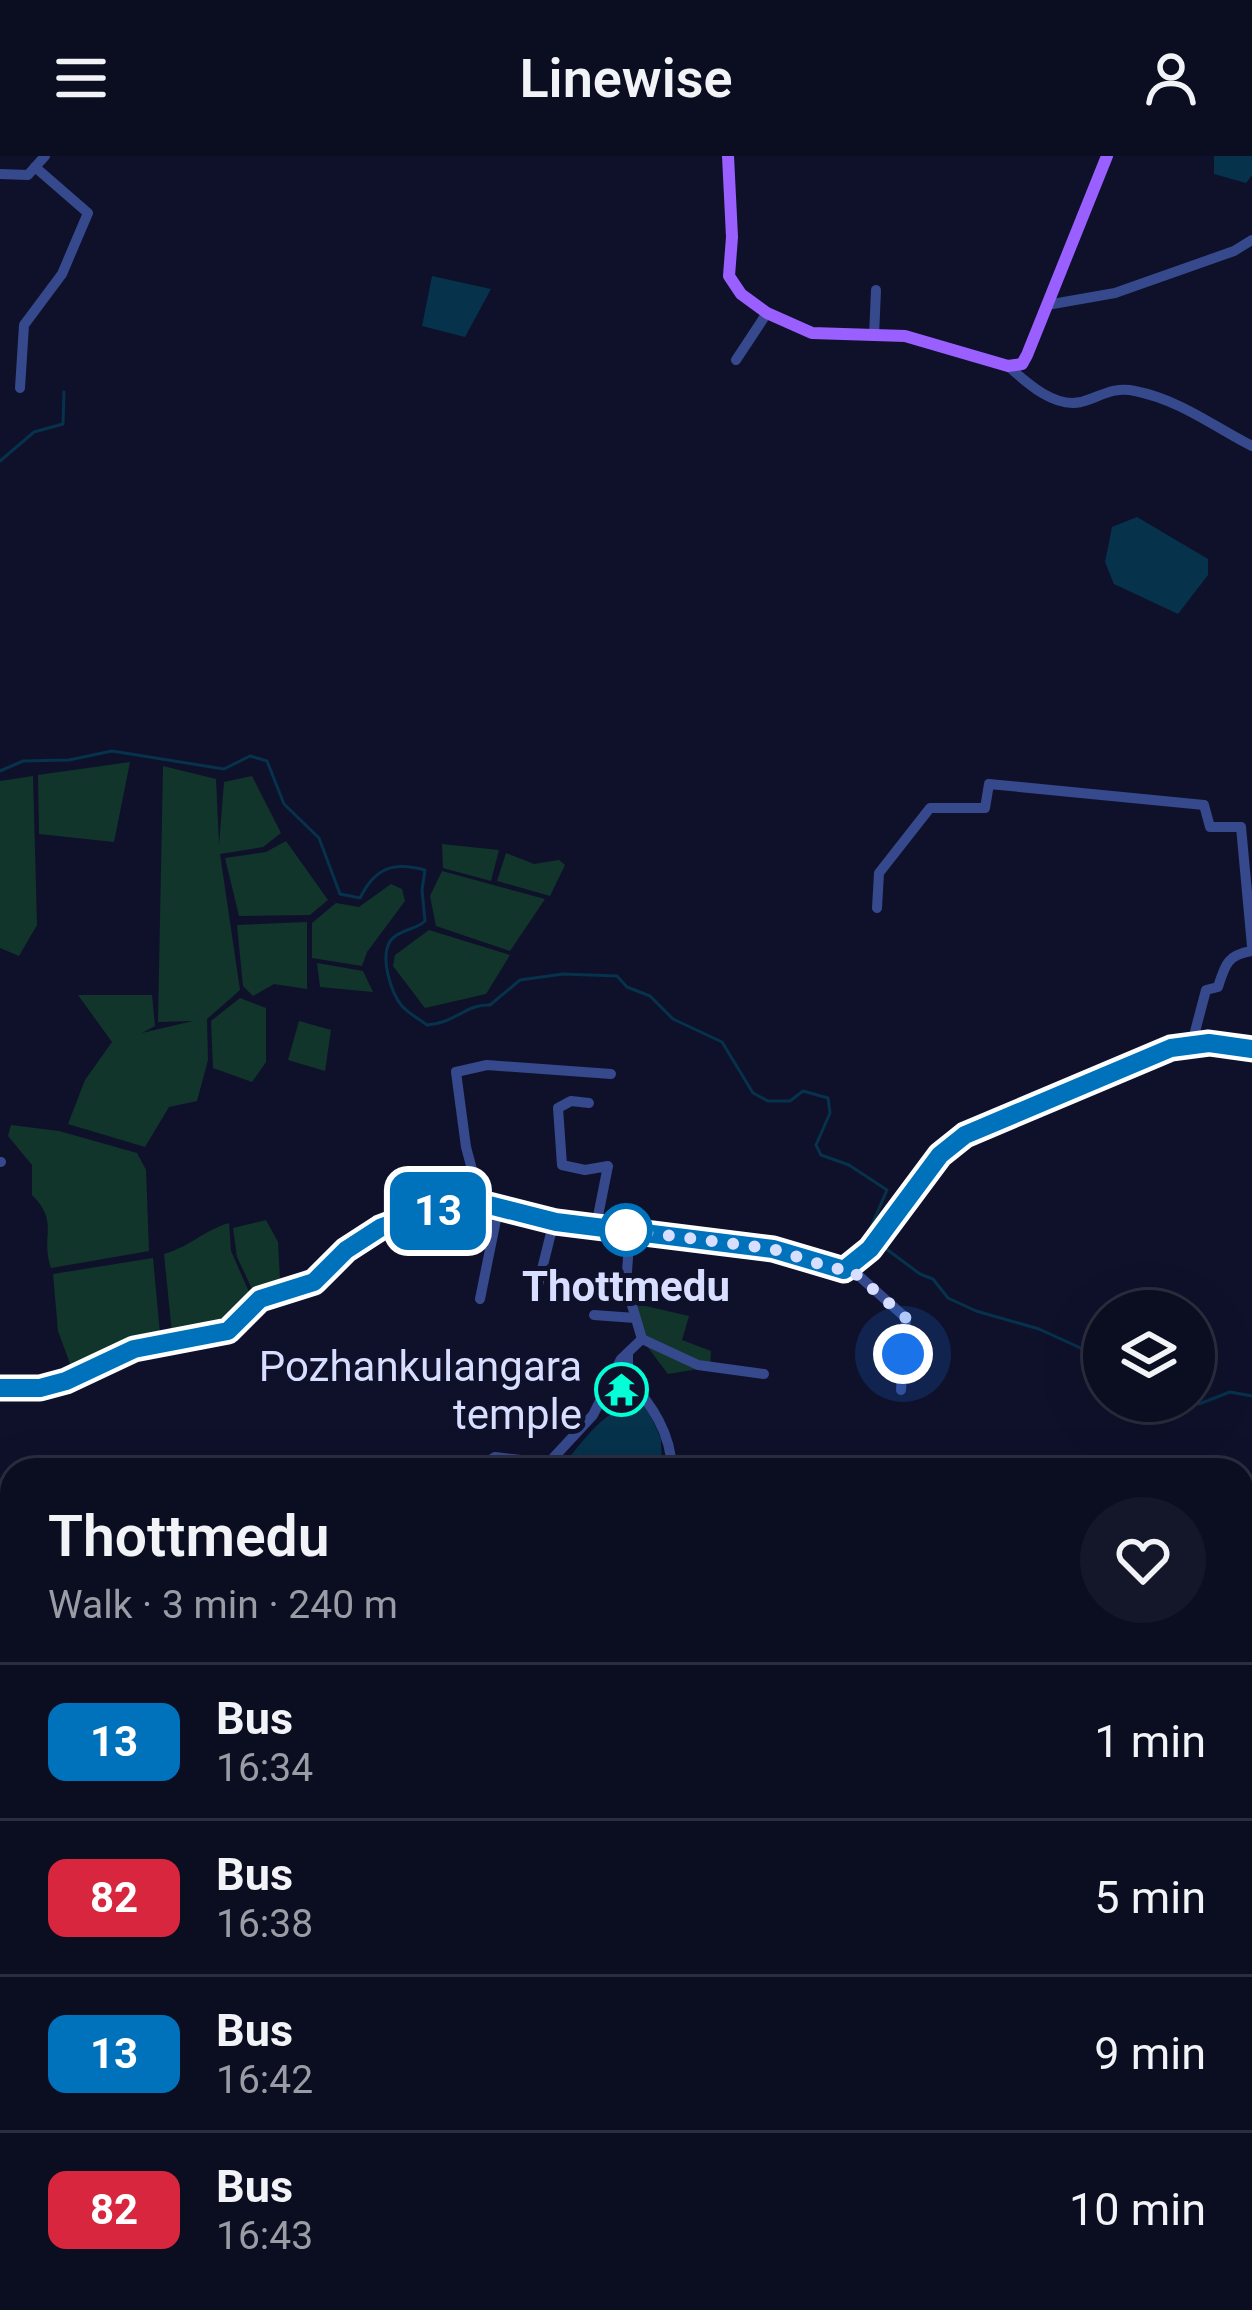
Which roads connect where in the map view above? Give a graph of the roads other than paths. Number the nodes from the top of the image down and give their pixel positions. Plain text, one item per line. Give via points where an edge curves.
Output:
1 (45, 156) edge
2 (728, 156) edge
3 (1107, 156) edge
4 (35, 167) junction
5 (0, 174) edge
6 (1252, 240) edge
7 (876, 290) dead end
8 (1047, 305) junction
9 (767, 313) junction
10 (874, 336) junction
11 (736, 360) dead end
12 (1009, 366) junction
13 (20, 388) dead end
14 (1252, 446) edge
15 (878, 908) dead end
16 (1252, 948) edge
17 (1192, 1043) junction
18 (1252, 1049) edge
19 (611, 1074) dead end
20 (589, 1102) dead end
21 (481, 1203) junction
22 (499, 1204) junction
23 (554, 1221) junction
24 (596, 1226) junction
25 (630, 1230) junction
26 (849, 1268) junction
27 (537, 1289) dead end
28 (479, 1299) dead end
29 (594, 1315) dead end
30 (635, 1318) junction
31 (642, 1339) junction
32 (628, 1355) junction
33 (614, 1374) junction
34 (764, 1374) dead end
35 (628, 1378) junction
36 (0, 1388) edge
37 (901, 1390) dead end
38 (553, 1458) edge
39 (670, 1458) edge

1 - 4 street
2 - 9 main road via 729,276
3 - 8 main road
4 - 5 street via 28,175
4 - 13 street via 88,213 62,274 24,325
6 - 8 street via 1115,293
7 - 10 street
8 - 12 main road via 1022,364
9 - 10 main road via 822,336
9 - 11 street
10 - 12 main road via 905,336
12 - 14 street via 1049,396 1084,401 1132,390 1201,414
15 - 16 street via 879,872 930,808 985,808 989,784 1204,805 1210,827 1241,827
16 - 17 street via 1227,960 1218,987 1206,990
17 - 18 street
17 - 26 street via 965,1135
19 - 21 street via 487,1065 456,1072
20 - 24 street via 558,1108 562,1165 608,1166
21 - 22 street
21 - 36 street via 380,1228 314,1282 260,1299 228,1331 134,1349 53,1384
22 - 23 street
22 - 28 street
23 - 24 street
23 - 27 street
24 - 25 street
25 - 26 street
25 - 30 street via 625,1264
26 - 37 street via 906,1318
29 - 30 street
30 - 31 street
31 - 32 street
31 - 34 street via 698,1365
32 - 33 street
32 - 35 street
33 - 35 street
33 - 38 street via 593,1415
35 - 39 street via 651,1404

